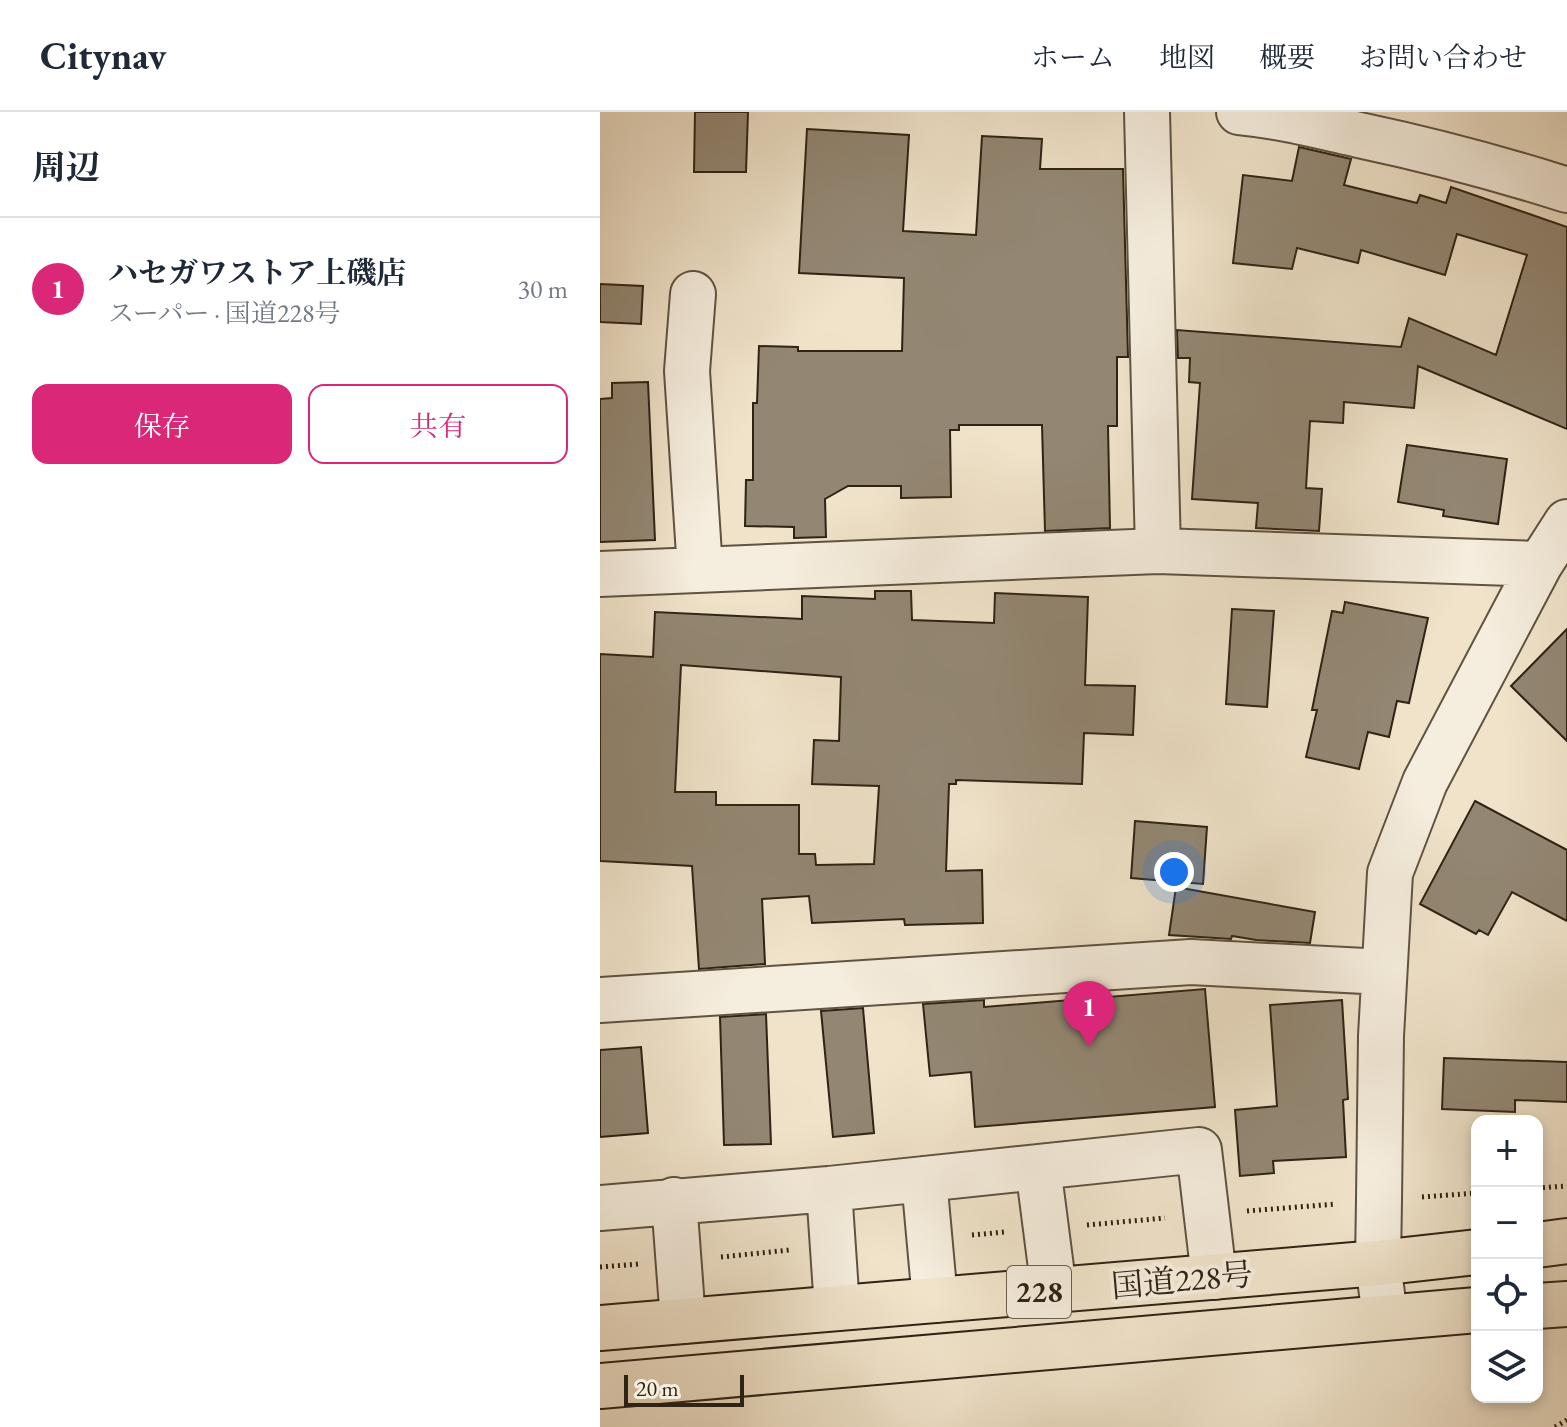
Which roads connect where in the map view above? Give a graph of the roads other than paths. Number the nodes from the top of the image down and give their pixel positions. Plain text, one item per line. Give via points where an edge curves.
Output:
1 (1147, 112) edge
2 (1259, 113) edge
3 (1369, 124) edge
4 (1567, 190) edge
5 (693, 294) dead end
6 (1567, 522) edge
7 (1158, 551) junction
8 (1540, 564) junction
9 (700, 570) junction
10 (600, 574) edge
11 (1384, 972) junction
12 (600, 1000) edge
13 (1038, 1167) junction
14 (924, 1179) junction
15 (829, 1189) junction
16 (674, 1200) junction
17 (600, 1208) edge
18 (1567, 1241) edge
19 (1543, 1244) edge
20 (1471, 1253) edge
21 (1378, 1263) junction
22 (1214, 1277) junction
23 (1054, 1291) junction
24 (935, 1300) junction
25 (1567, 1304) edge
26 (1543, 1306) edge
27 (837, 1308) junction
28 (1471, 1310) edge
29 (1385, 1317) junction
30 (683, 1321) junction
31 (600, 1328) edge
32 (600, 1386) edge

1 - 7 street
2 - 3 street
3 - 4 street
5 - 9 street via 687,371
6 - 8 street
7 - 8 street
7 - 9 street
8 - 11 street via 1425,782 1390,873
9 - 10 street
11 - 12 street via 1191,962
11 - 21 street
13 - 14 street
13 - 22 street via 1199,1150
13 - 23 street
14 - 15 street
14 - 24 street
15 - 16 street
15 - 27 street
16 - 17 street
16 - 30 street
18 - 19 highway
20 - 21 highway, 国道228号 / 228
21 - 22 highway, 国道228号 / 228
21 - 29 street
22 - 23 highway, 国道228号 / 228
23 - 24 highway, 国道228号 / 228
24 - 27 highway, 国道228号 / 228
25 - 26 highway
27 - 30 highway, 国道228号 / 228
28 - 29 highway, 国道228号 / 228
29 - 32 highway, 国道228号 / 228
30 - 31 highway, 国道228号 / 228

